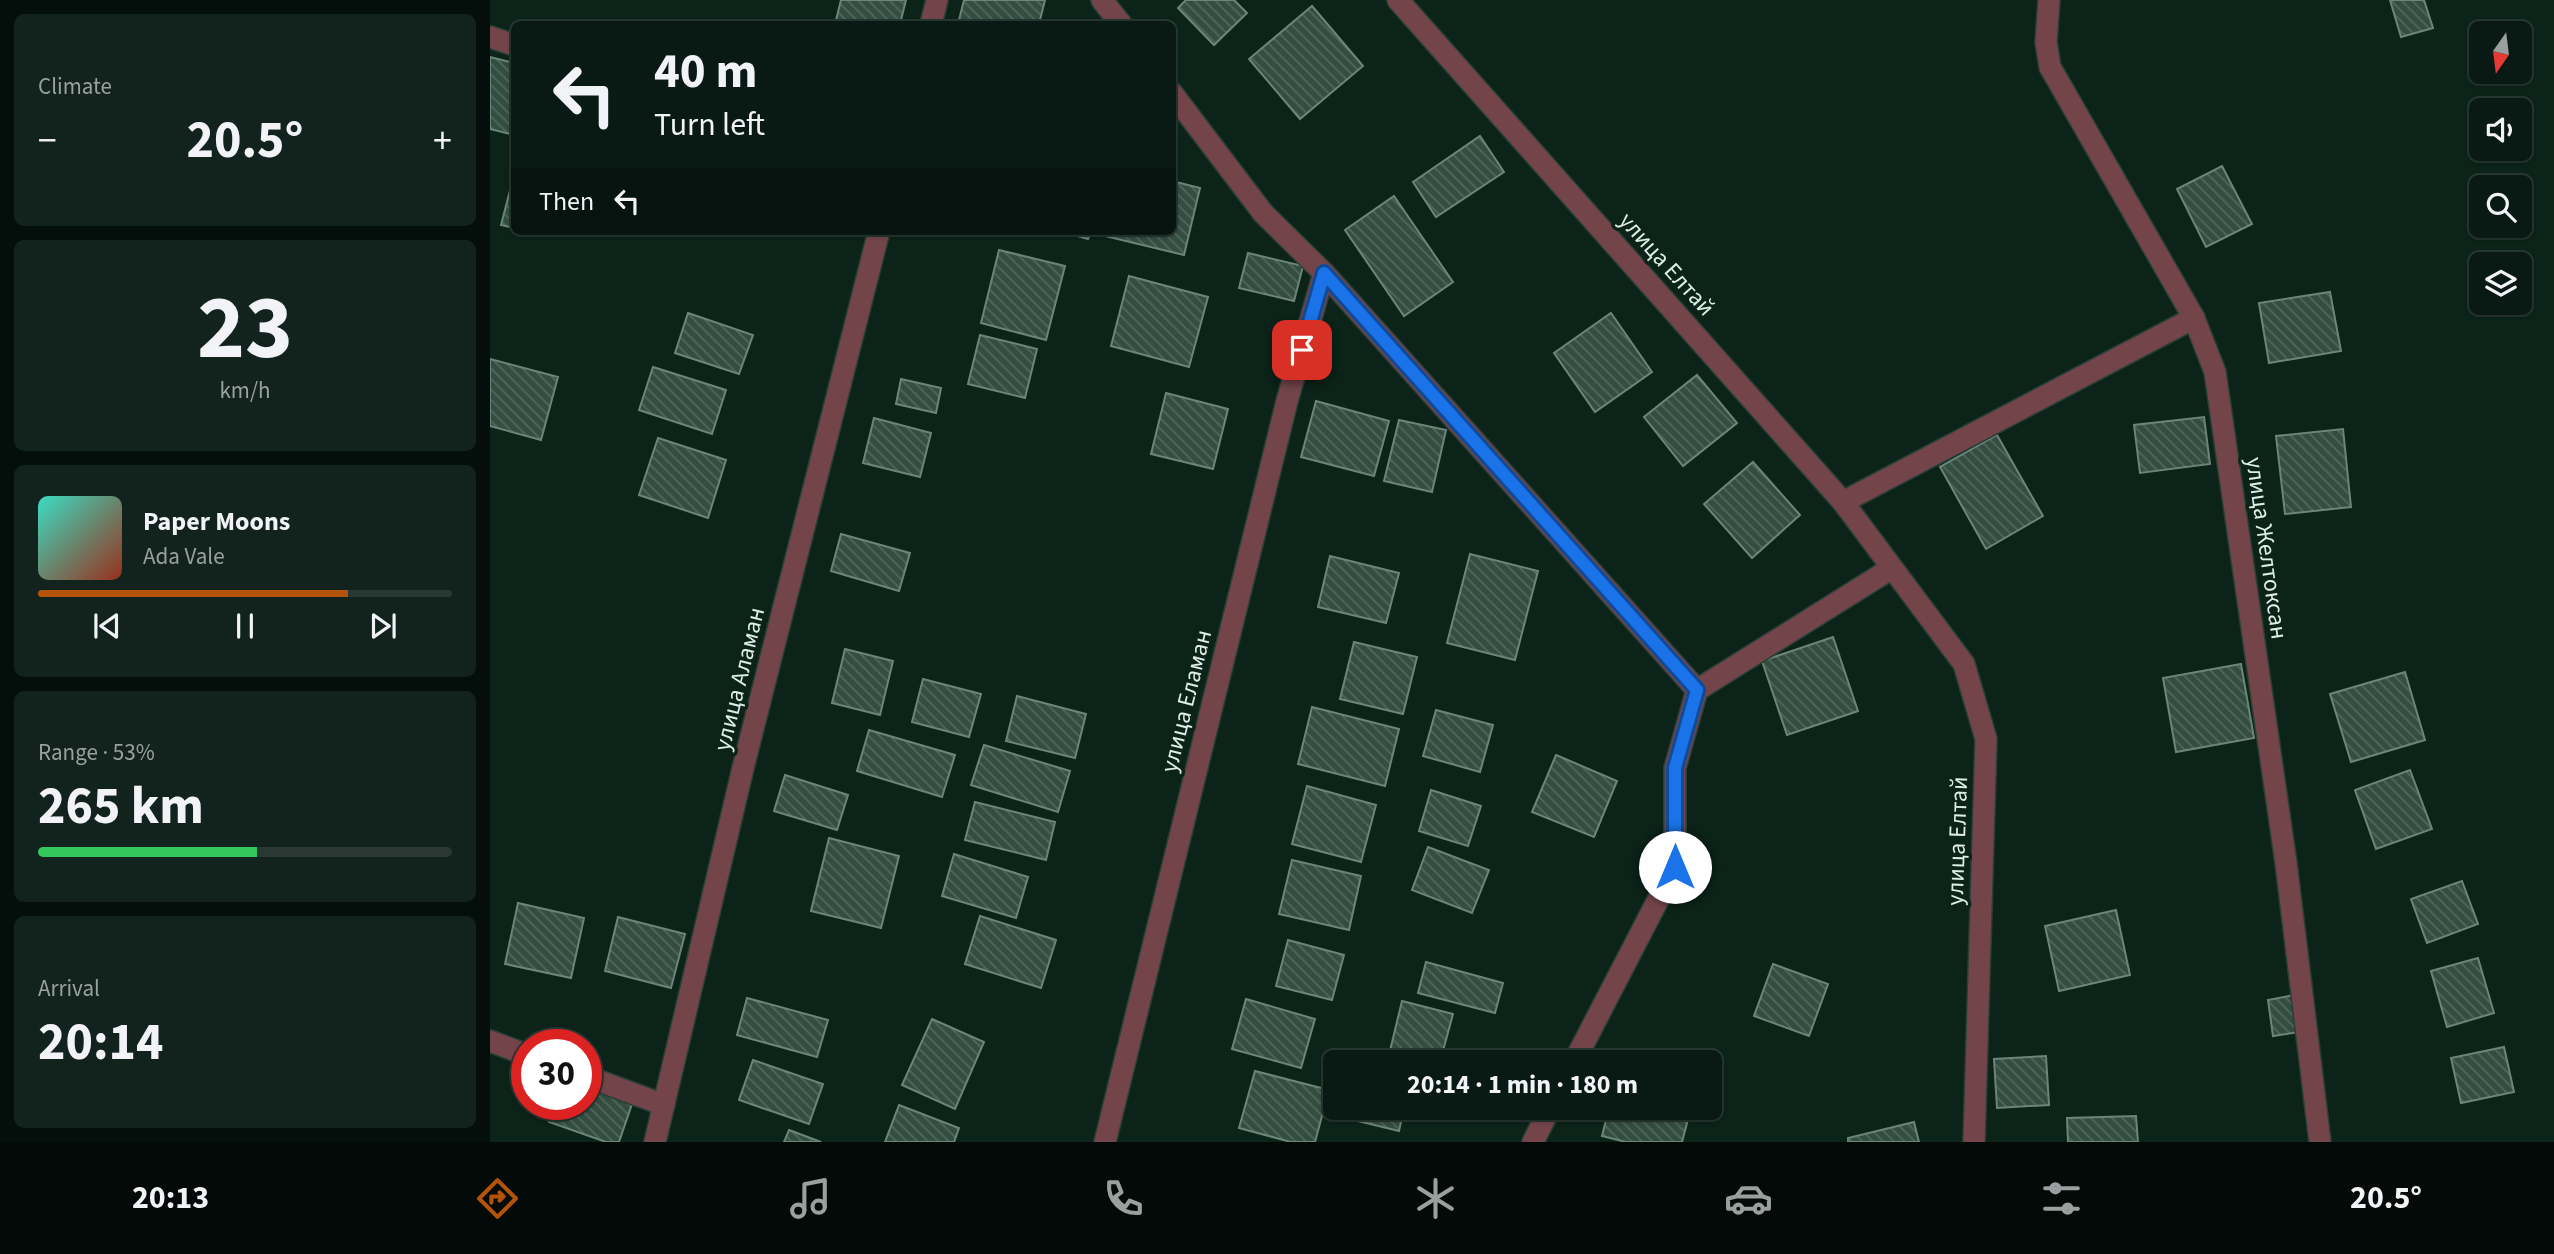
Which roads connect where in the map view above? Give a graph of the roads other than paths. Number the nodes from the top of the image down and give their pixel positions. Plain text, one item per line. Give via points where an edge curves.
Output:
1 (937, 0) edge
2 (1102, 0) edge
3 (1398, 0) edge
4 (2049, 0) edge
5 (932, 21) edge
6 (1119, 21) edge
7 (490, 37) edge
8 (511, 44) edge
9 (1176, 98) edge
10 (878, 235) edge
11 (1324, 273) junction
12 (2194, 318) junction
13 (1843, 502) junction
14 (1892, 568) junction
15 (1697, 690) junction
16 (490, 1041) edge
17 (511, 1049) edge
18 (1580, 1050) edge
19 (602, 1082) edge
20 (664, 1105) junction
21 (1544, 1120) edge
22 (655, 1142) edge
23 (1105, 1142) edge
24 (1533, 1142) edge
25 (1974, 1142) edge
26 (2320, 1142) edge

1 - 5 street
2 - 6 street
3 - 13 street, улица Елтай
4 - 12 street, улица Желтоксан via 2046,42 2050,67
7 - 8 street
9 - 11 street via 1263,213
10 - 20 street, улица Аламан
11 - 15 street
11 - 23 street, улица Еламан via 1287,401
12 - 13 street
12 - 26 street, улица Желтоксан via 2215,372 2286,863
13 - 14 street, улица Елтай
14 - 15 street
14 - 25 street, улица Елтай via 1964,664 1986,739
15 - 18 street via 1675,768 1675,867
16 - 17 street
19 - 20 street
20 - 22 street, улица Аламан
21 - 24 street

